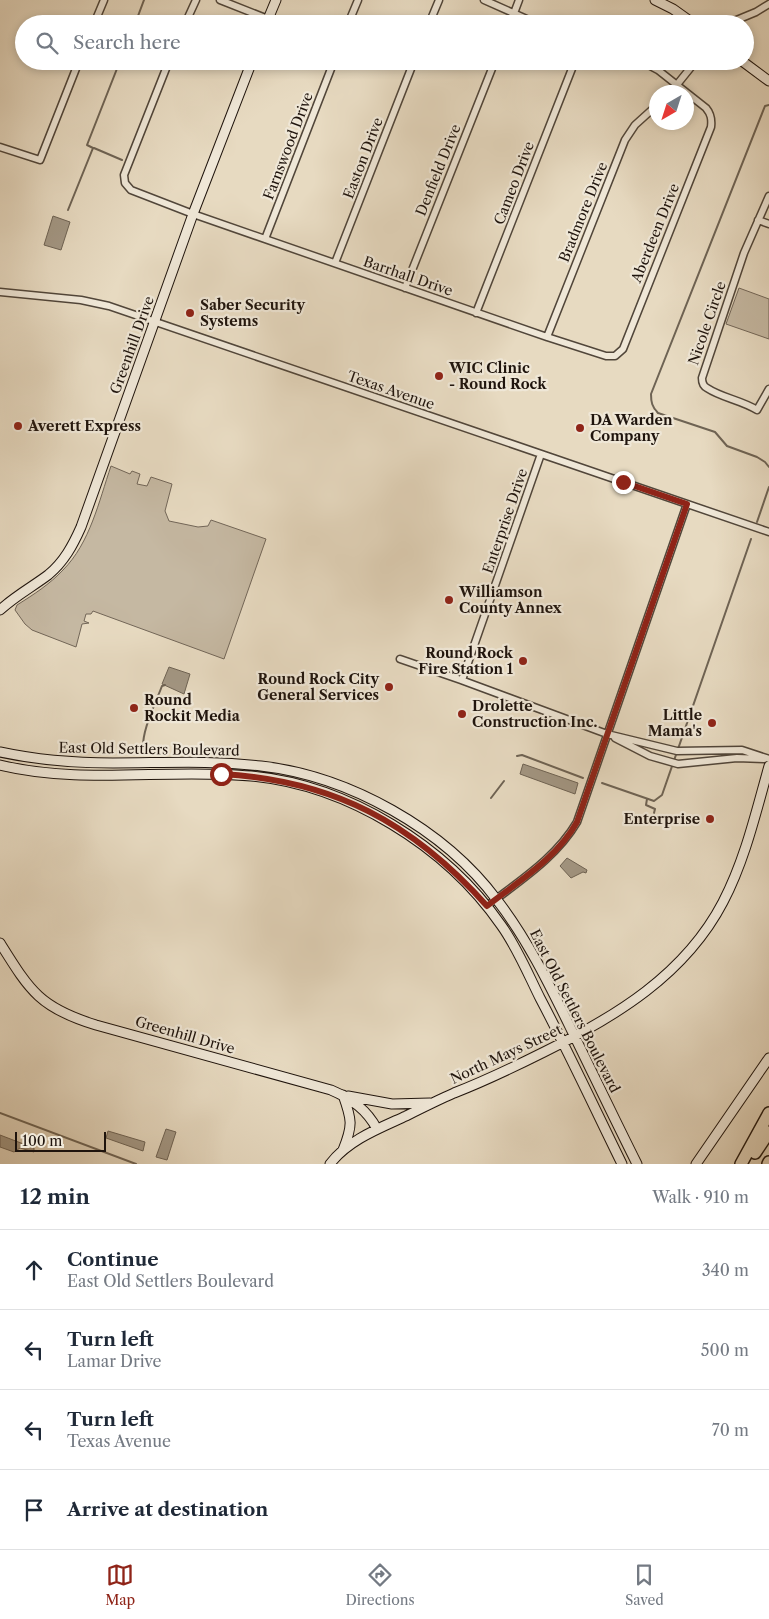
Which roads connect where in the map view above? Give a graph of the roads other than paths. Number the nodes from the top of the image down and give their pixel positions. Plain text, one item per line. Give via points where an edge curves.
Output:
1 (104, 0) edge
2 (196, 0) edge
3 (220, 0) edge
4 (276, 0) edge
5 (358, 0) edge
6 (438, 0) edge
7 (484, 0) edge
8 (519, 0) edge
9 (655, 0) edge
10 (769, 4) edge
11 (514, 13) junction
12 (98, 15) edge
13 (189, 15) edge
14 (254, 15) edge
15 (270, 15) edge
16 (352, 15) edge
17 (432, 15) edge
18 (518, 15) edge
19 (681, 15) edge
20 (749, 15) edge
21 (754, 69) edge
22 (75, 70) edge
23 (165, 70) edge
24 (248, 70) edge
25 (331, 70) edge
26 (410, 70) edge
27 (491, 70) edge
28 (571, 70) edge
29 (658, 70) edge
30 (689, 70) edge
31 (769, 80) edge
32 (677, 85) joint
33 (694, 98) edge
34 (649, 112) edge
35 (0, 147) edge
36 (769, 196) edge
37 (192, 214) junction
38 (758, 220) junction
39 (769, 224) edge
40 (265, 239) junction
41 (335, 263) junction
42 (405, 288) junction
43 (0, 292) edge
44 (476, 313) junction
45 (154, 322) junction
46 (547, 338) junction
47 (616, 356) joint
48 (769, 389) edge
49 (541, 454) junction
50 (687, 504) junction
51 (769, 532) edge
52 (0, 610) edge
53 (400, 659) dead end
54 (462, 680) junction
55 (607, 734) junction
56 (0, 752) edge
57 (769, 759) edge
58 (0, 765) edge
59 (769, 766) edge
60 (496, 898) junction
61 (487, 906) junction
62 (0, 943) edge
63 (575, 1037) junction
64 (563, 1043) junction
65 (769, 1058) edge
66 (343, 1095) junction
67 (432, 1103) junction
68 (769, 1112) edge
69 (377, 1129) junction
70 (769, 1132) edge
71 (342, 1153) junction
72 (330, 1164) edge
73 (622, 1164) edge
74 (639, 1164) edge
75 (696, 1164) edge
76 (741, 1164) edge
77 (749, 1164) edge

1 - 12 street
2 - 13 street
3 - 14 street
4 - 15 main road
5 - 16 street
6 - 17 street
7 - 11 street
8 - 11 street
9 - 19 main road
10 - 20 street
11 - 18 street
21 - 31 main road
22 - 35 street via 40,160
23 - 37 street, Barrhall Drive via 124,178 131,190
24 - 37 main road, Greenhill Drive
25 - 40 street, Farnswood Drive
26 - 41 street, Easton Drive
27 - 42 street, Denfield Drive
28 - 44 street, Cameo Drive
29 - 32 street
30 - 32 street
33 - 47 street, Aberdeen Drive via 711,116 711,127 623,349
34 - 46 street, Bradmore Drive via 625,140
36 - 38 street, Nicole Circle
37 - 40 street, Barrhall Drive
37 - 45 main road, Greenhill Drive
38 - 39 street
38 - 48 street, Nicole Circle via 702,378 708,389 757,410
40 - 41 street, Barrhall Drive
41 - 42 street, Barrhall Drive
42 - 44 street, Barrhall Drive
43 - 45 street, Texas Avenue via 81,300
44 - 46 street, Barrhall Drive
45 - 49 street, Texas Avenue
45 - 52 main road, Greenhill Drive via 74,542 50,574
46 - 47 street, Barrhall Drive via 606,356
49 - 50 street, Texas Avenue
49 - 54 street, Enterprise Drive
50 - 51 street, Texas Avenue
50 - 55 street
53 - 54 street
54 - 55 street
55 - 57 street via 677,751 742,750
55 - 57 street via 655,758 678,764 737,758
55 - 60 street via 572,832 554,852
56 - 60 main road, East Old Settlers Boulevard via 72,762 222,762 276,768 328,781 378,802 439,841
58 - 61 main road, East Old Settlers Boulevard via 114,776 252,776 308,788 363,809 408,834 451,868
59 - 63 main road, North Mays Street via 738,870 708,927 649,990
60 - 61 street
60 - 63 main road, East Old Settlers Boulevard via 529,947
61 - 64 main road, East Old Settlers Boulevard via 515,948
62 - 66 main road, Greenhill Drive via 35,994 72,1017
63 - 64 main road, North Mays Street
63 - 74 main road, East Old Settlers Boulevard
64 - 67 main road, North Mays Street
64 - 73 main road, East Old Settlers Boulevard
65 - 75 main road
66 - 67 main road via 392,1104
66 - 69 main road, Greenhill Drive via 363,1109
66 - 71 main road via 351,1117
67 - 69 main road, North Mays Street
68 - 76 highway
69 - 71 main road, North Mays Street
70 - 77 highway
71 - 72 main road, North Mays Street

